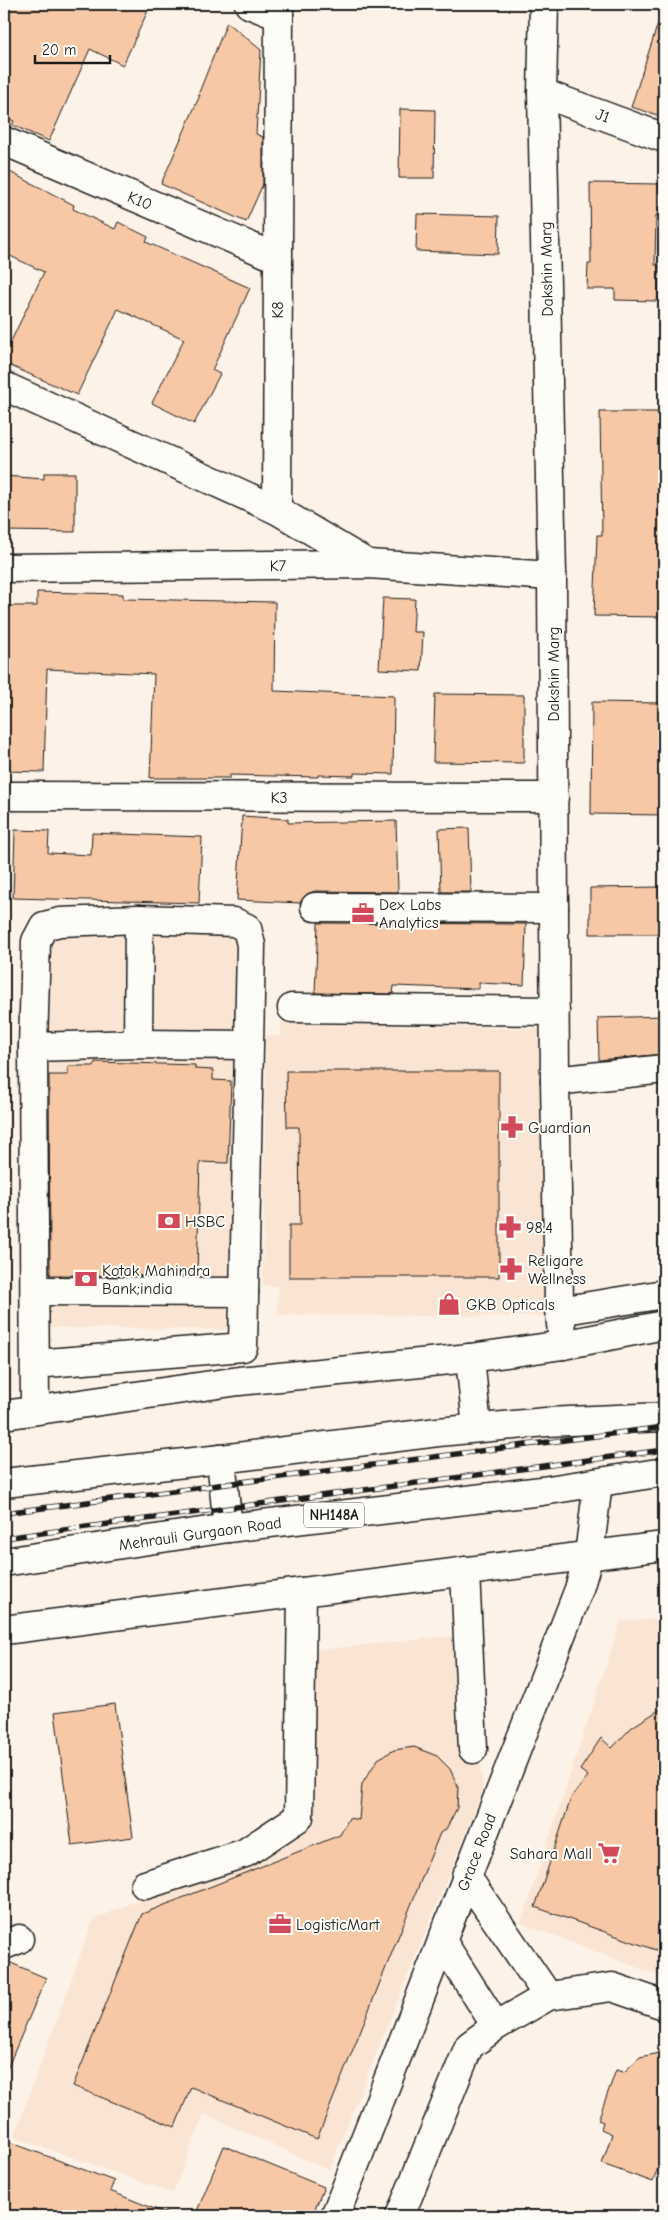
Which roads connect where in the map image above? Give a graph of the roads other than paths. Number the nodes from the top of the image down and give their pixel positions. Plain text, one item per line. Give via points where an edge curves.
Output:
1 (249, 4) edge
2 (544, 4) edge
3 (279, 10) edge
4 (542, 93) junction
5 (664, 138) edge
6 (4, 141) edge
7 (277, 258) junction
8 (4, 386) edge
9 (277, 510) junction
10 (368, 564) junction
11 (4, 568) edge
12 (552, 576) junction
13 (4, 796) edge
14 (554, 797) junction
15 (315, 907) dead end
16 (554, 908) junction
17 (139, 919) junction
18 (292, 1008) dead end
19 (555, 1012) junction
20 (138, 1044) junction
21 (248, 1045) junction
22 (33, 1047) junction
23 (664, 1069) edge
24 (555, 1081) junction
25 (35, 1291) junction
26 (244, 1292) junction
27 (664, 1294) edge
28 (559, 1311) junction
29 (664, 1325) edge
30 (563, 1345) junction
31 (243, 1347) junction
32 (470, 1358) junction
33 (35, 1364) junction
34 (239, 1381) junction
35 (35, 1410) junction
36 (4, 1415) edge
37 (664, 1417) edge
38 (477, 1428) junction
39 (221, 1460) junction
40 (664, 1472) edge
41 (4, 1483) edge
42 (598, 1483) junction
43 (228, 1528) junction
44 (664, 1546) edge
45 (589, 1555) junction
46 (4, 1562) edge
47 (465, 1571) junction
48 (302, 1592) junction
49 (4, 1630) edge
50 (473, 1749) dead end
51 (466, 1876) junction
52 (145, 1885) dead end
53 (442, 1940) junction
54 (548, 1996) junction
55 (664, 2004) edge
56 (496, 2026) junction
57 (335, 2216) edge
58 (400, 2216) edge

1 - 3 main road
2 - 4 main road, Dakshin Marg
3 - 7 main road, K8
4 - 5 main road, J1
4 - 12 main road, Dakshin Marg
6 - 7 main road, K10
7 - 9 main road, K8
8 - 9 main road
9 - 10 main road
10 - 11 main road, K7
10 - 12 main road, K7
12 - 14 main road, Dakshin Marg
13 - 14 main road, K3
14 - 16 main road, Dakshin Marg
15 - 16 main road
16 - 19 main road, Dakshin Marg
17 - 20 main road
17 - 21 main road via 234,922 247,928 251,945
17 - 22 main road via 60,922 44,926 36,941
18 - 19 main road
19 - 24 main road, Dakshin Marg
20 - 21 main road
20 - 22 main road
21 - 26 main road
22 - 25 main road
23 - 24 main road
24 - 28 main road, Dakshin Marg
25 - 26 main road
25 - 33 main road
26 - 31 main road
27 - 28 main road
28 - 30 main road, Dakshin Marg
29 - 30 main road
30 - 32 main road
31 - 33 main road
31 - 34 main road
32 - 34 main road
32 - 38 main road
33 - 35 main road
34 - 35 main road
35 - 36 main road
37 - 38 main road
38 - 39 main road
39 - 41 main road
39 - 43 main road
40 - 42 main road, Mehrauli Gurgaon Road / NH148A
42 - 43 main road, Mehrauli Gurgaon Road / NH148A
42 - 45 main road, Grace Road
43 - 46 main road, Mehrauli Gurgaon Road / NH148A
44 - 45 main road
45 - 47 main road
45 - 51 main road, Grace Road via 579,1589
47 - 48 main road
47 - 50 main road
48 - 49 main road
48 - 52 main road via 299,1817 245,1853
51 - 53 main road, Grace Road
51 - 54 main road
53 - 56 main road
53 - 57 main road, Grace Road
54 - 55 main road via 612,1987
54 - 56 main road
56 - 58 main road via 469,2046

